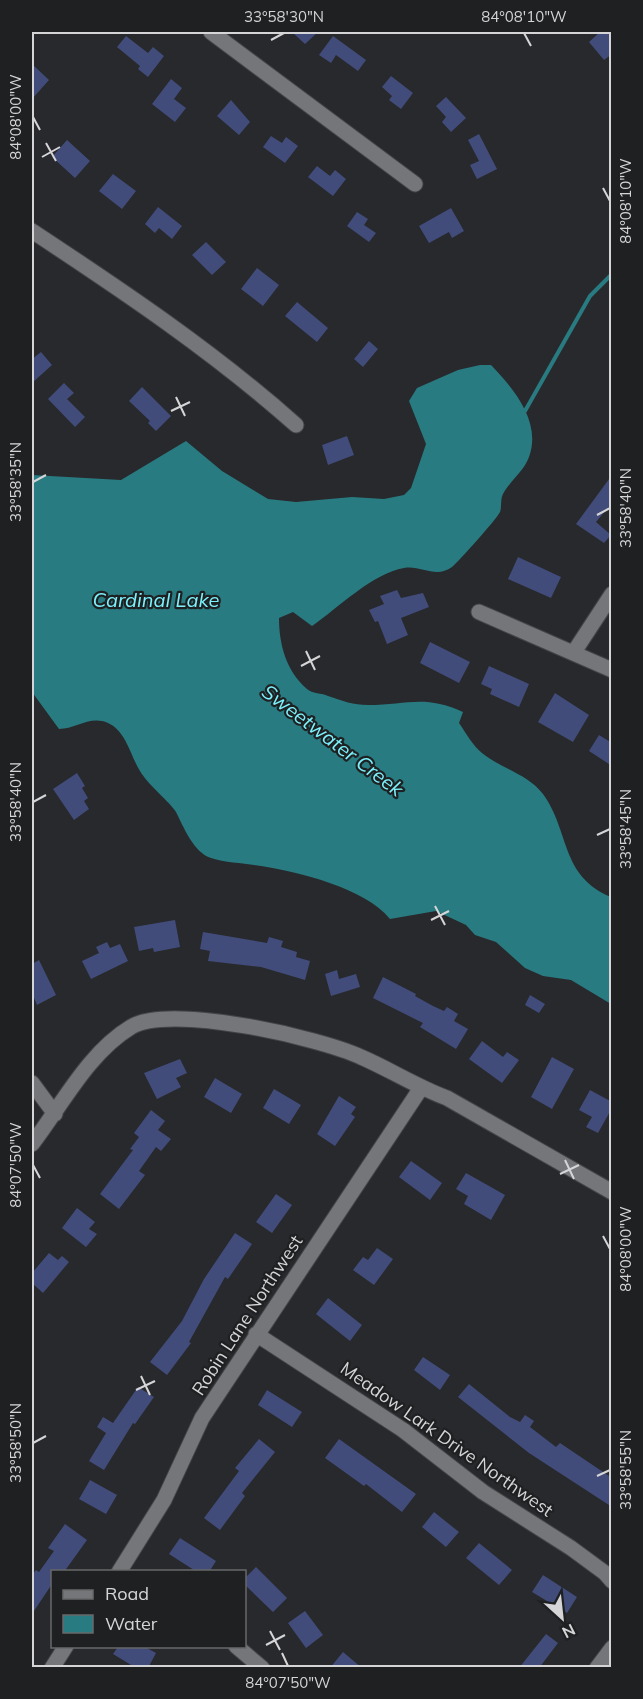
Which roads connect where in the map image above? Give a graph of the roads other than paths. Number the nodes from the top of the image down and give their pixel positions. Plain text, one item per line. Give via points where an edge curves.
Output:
1 (212, 32) edge
2 (415, 184) dead end
3 (32, 231) edge
4 (296, 425) dead end
5 (612, 594) edge
6 (479, 612) dead end
7 (574, 652) junction
8 (612, 670) edge
9 (32, 1083) edge
10 (422, 1088) junction
11 (55, 1114) junction
12 (32, 1144) edge
13 (612, 1192) edge
14 (256, 1335) junction
15 (120, 1570) edge
16 (612, 1581) edge
17 (65, 1648) edge
18 (237, 1648) edge
19 (612, 1648) edge
20 (52, 1668) edge
21 (262, 1668) edge
22 (597, 1668) edge

1 - 2 street
3 - 4 street via 138,300 253,387
5 - 7 street
6 - 7 street
7 - 8 street
9 - 11 street
10 - 11 street via 360,1056 290,1036 177,1017 133,1025 93,1060
10 - 13 street via 447,1098
10 - 14 street, Robin Lane Northwest
11 - 12 street
14 - 15 street, Robin Lane Northwest via 202,1418 164,1500
14 - 16 street, Meadow Lark Drive Northwest via 403,1430 483,1491 572,1548
17 - 20 street
18 - 21 street
19 - 22 street

